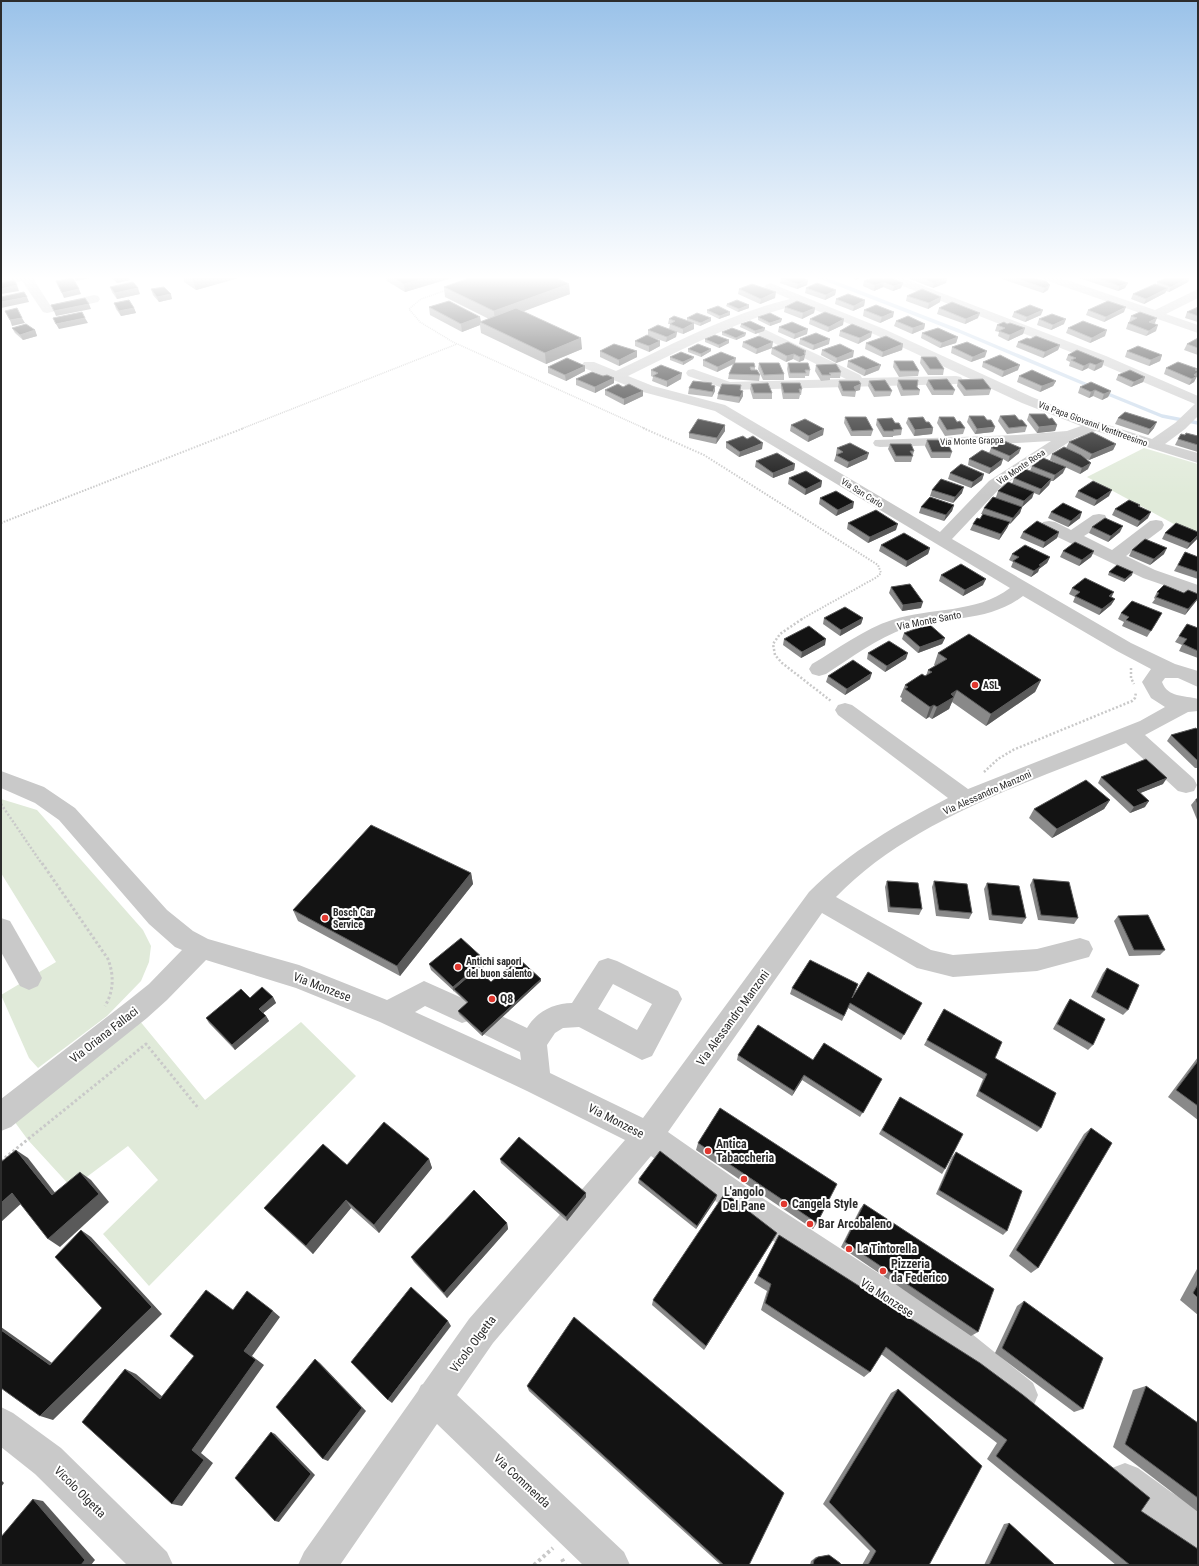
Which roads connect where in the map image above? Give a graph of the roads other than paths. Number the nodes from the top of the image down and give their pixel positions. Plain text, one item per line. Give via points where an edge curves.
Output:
1 (672, 350) edge
2 (797, 350) edge
3 (918, 350) edge
4 (1078, 350) edge
5 (589, 365) dead end
6 (694, 373) dead end
7 (617, 376) junction
8 (982, 380) junction
9 (865, 383) junction
10 (1198, 401) edge
11 (1190, 416) edge
12 (1095, 426) junction
13 (1070, 434) junction
14 (1017, 439) junction
15 (880, 443) dead end
16 (1154, 445) junction
17 (1040, 453) junction
18 (1198, 458) edge
19 (1099, 518) dead end
20 (1156, 525) dead end
21 (1049, 526) edge
22 (1072, 537) junction
23 (941, 541) junction
24 (1114, 558) junction
25 (1022, 588) junction
26 (1198, 591) edge
27 (1124, 647) junction
28 (818, 669) dead end
29 (1172, 671) junction
30 (1153, 679) junction
31 (1198, 680) edge
32 (1164, 698) junction
33 (1192, 705) edge
34 (845, 710) road end
35 (1133, 731) junction
36 (1186, 785) dead end
37 (2, 786) edge
38 (966, 799) junction
39 (818, 899) junction
40 (1, 929) edge
41 (202, 948) junction
42 (1080, 950) dead end
43 (28, 978) dead end
44 (462, 1011) edge
45 (389, 1012) junction
46 (580, 1014) dead end
47 (493, 1026) edge
48 (533, 1045) junction
49 (537, 1081) junction
50 (1, 1117) edge
51 (648, 1136) junction
52 (433, 1397) junction
53 (1047, 1416) edge
54 (1, 1425) edge
55 (1100, 1460) edge
56 (1198, 1530) edge
57 (154, 1565) edge
58 (317, 1565) edge
59 (611, 1565) edge

1 - 7 street
2 - 9 street
3 - 8 street, Via Papa Giovanni Ventitreesimo
4 - 10 street
5 - 7 street, Via San Carlo
6 - 9 street via 730,386
7 - 23 street, Via San Carlo via 648,389 720,408
8 - 9 street
8 - 12 street, Via Papa Giovanni Ventitreesimo
11 - 16 street
12 - 13 street, Via Monte Rosa
12 - 16 street, Via Papa Giovanni Ventitreesimo
13 - 14 street, Via Monte Grappa
13 - 17 street, Via Monte Rosa
14 - 15 street, Via Monte Grappa
14 - 17 street, Via Monte Grappa
16 - 18 street, Via Papa Giovanni Ventitreesimo
17 - 23 street, Via Monte Rosa via 995,484
19 - 22 street
20 - 24 street
21 - 22 street
22 - 24 street
23 - 25 street, Via San Carlo
24 - 26 street via 1149,574
25 - 27 street, Via San Carlo
25 - 28 street, Via Monte Santo via 1003,601 982,609 892,627
27 - 29 street, Via San Carlo
27 - 30 street, Via San Carlo
29 - 30 street via 1160,672
29 - 31 street, Via San Carlo via 1184,673
30 - 32 street, Via San Carlo via 1154,688
32 - 33 street
32 - 35 street, Via Alessandro Manzoni via 1158,711
33 - 35 street, Via Alessandro Manzoni
34 - 38 street
35 - 36 street
35 - 38 street, Via Alessandro Manzoni
37 - 41 street, Via Monzese via 32,789 51,800 67,814 165,924 184,939
38 - 39 street, Via Alessandro Manzoni via 875,850 849,868
39 - 42 street via 926,960 953,966 1037,960
39 - 51 street, Via Alessandro Manzoni
40 - 43 street
41 - 45 street, Via Monzese via 299,977
41 - 50 street, Via Oriana Fallaci via 138,1009
44 - 45 street via 424,993
45 - 49 street, Via Monzese
46 - 48 street via 565,1015 543,1026 536,1035
47 - 48 street
48 - 49 street
49 - 51 street, Via Monzese
51 - 52 street, Vicolo Olgetta via 481,1331
51 - 53 street, Via Monzese via 753,1210 960,1346
52 - 58 street, Vicolo Olgetta
52 - 59 street, Via Commenda
54 - 57 street, Vicolo Olgetta via 48,1461
55 - 56 street via 1137,1491

